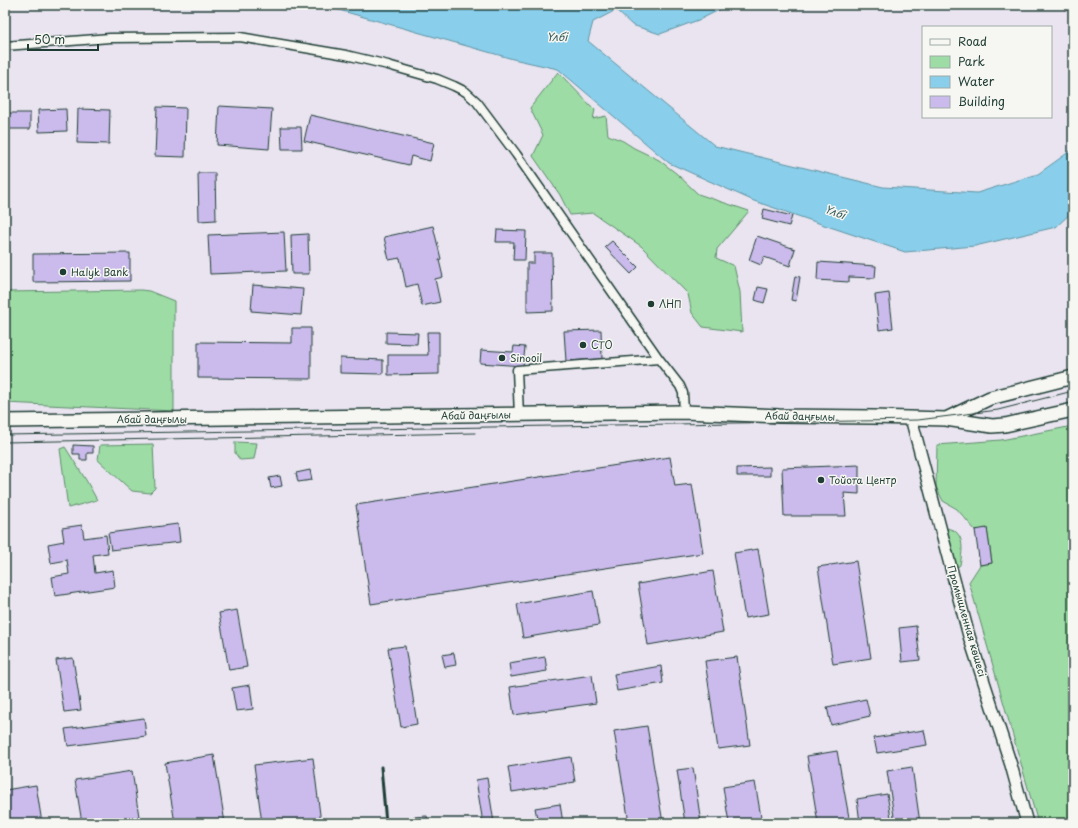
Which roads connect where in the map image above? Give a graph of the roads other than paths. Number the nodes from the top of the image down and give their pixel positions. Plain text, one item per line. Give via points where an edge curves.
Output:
1 (5, 46) edge
2 (659, 359) junction
3 (1073, 377) edge
4 (1073, 410) edge
5 (684, 412) junction
6 (519, 415) junction
7 (912, 418) junction
8 (946, 419) junction
9 (5, 421) edge
10 (1027, 823) edge

1 - 2 street via 110,38 240,37 346,55 437,79 454,86 477,102
2 - 5 street via 680,386
2 - 6 street via 517,370
3 - 8 main road, Абай даңғылы via 990,398
4 - 8 main road, Абай даңғылы via 992,426
5 - 6 main road, Абай даңғылы
5 - 7 main road, Абай даңғылы
6 - 9 main road, Абай даңғылы
7 - 8 main road, Абай даңғылы
7 - 10 main road, Промышленная көшесі via 969,636

